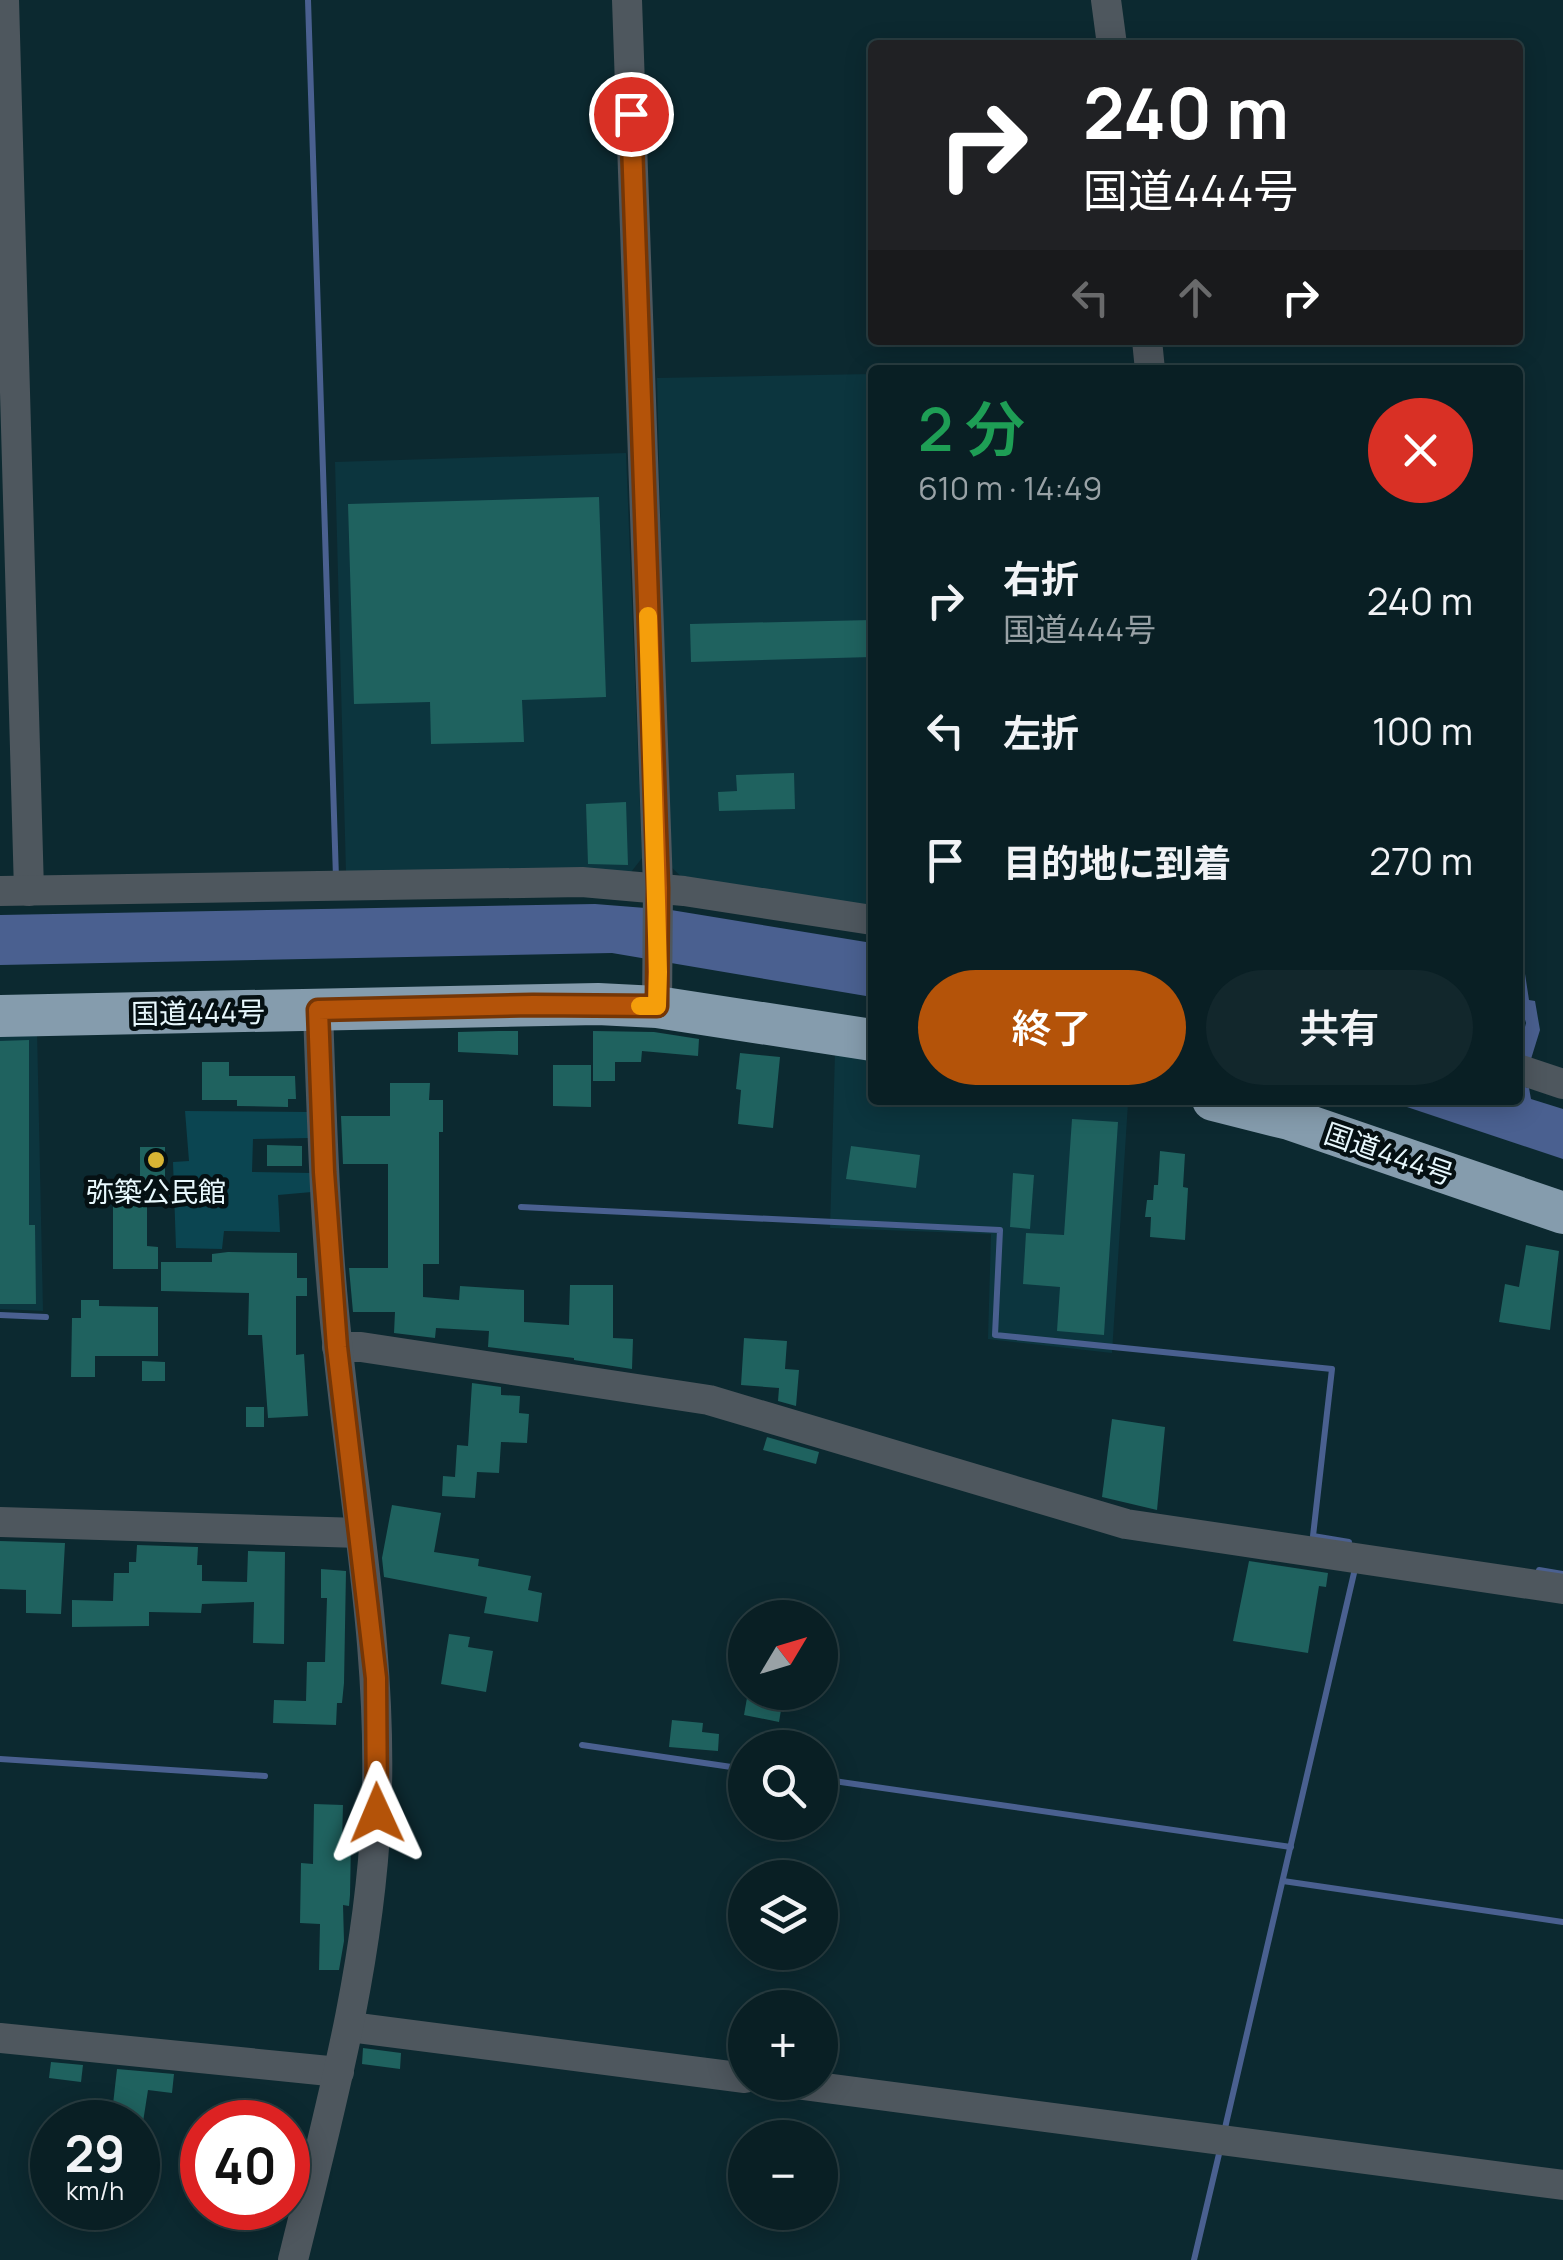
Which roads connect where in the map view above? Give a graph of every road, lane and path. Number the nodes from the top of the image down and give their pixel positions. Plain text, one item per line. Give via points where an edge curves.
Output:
1 (4, 0) edge
2 (627, 0) edge
3 (1106, 0) edge
4 (1111, 40) edge
5 (14, 891) edge
6 (658, 894) junction
7 (868, 920) edge
8 (658, 989) junction
9 (318, 1010) junction
10 (0, 1016) edge
11 (868, 1039) edge
12 (1524, 1071) edge
13 (1563, 1084) edge
14 (1233, 1105) edge
15 (1563, 1213) edge
16 (337, 1347) junction
17 (0, 1522) edge
18 (360, 1533) junction
19 (1563, 1588) edge
20 (350, 2027) junction
21 (0, 2038) edge
22 (340, 2072) junction
23 (728, 2076) edge
24 (838, 2090) edge
25 (1563, 2186) edge
26 (293, 2260) edge

1 - 5 street
2 - 6 street
3 - 4 street
5 - 6 street via 582,882
6 - 7 street
6 - 8 street
8 - 9 highway, 国道444号 via 598,1004
8 - 11 highway, 国道444号
9 - 10 highway, 国道444号
9 - 16 street
12 - 13 street
14 - 15 highway, 国道444号
16 - 18 street
16 - 19 street via 709,1400 1126,1524
17 - 18 street
18 - 20 street via 376,1678 377,1813 368,1925
20 - 22 street
20 - 23 street
21 - 22 street
22 - 26 street
24 - 25 street

